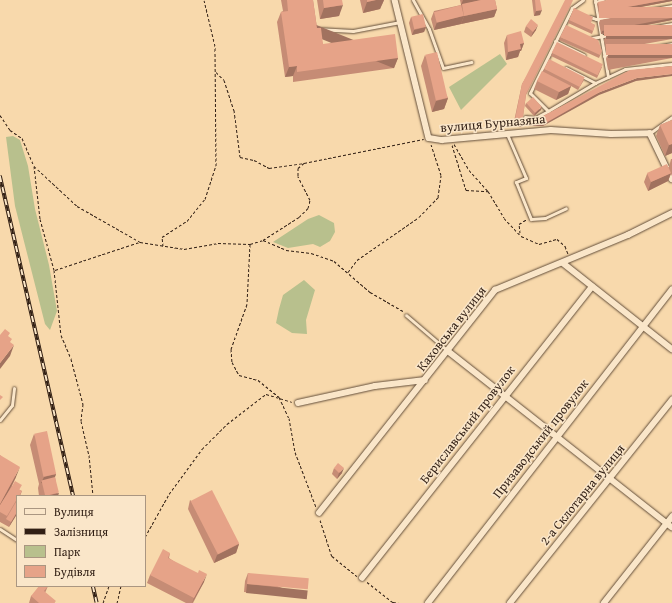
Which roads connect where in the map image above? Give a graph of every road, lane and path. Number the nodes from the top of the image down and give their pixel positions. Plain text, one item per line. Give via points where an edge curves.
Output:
1 (204, 0) edge
2 (395, 0) edge
3 (413, 0) edge
4 (583, 0) edge
5 (603, 0) edge
6 (595, 1) edge
7 (672, 6) edge
8 (572, 8) junction
9 (578, 11) edge
10 (584, 14) edge
11 (596, 19) junction
12 (315, 22) edge
13 (400, 22) junction
14 (672, 24) edge
15 (563, 25) junction
16 (570, 28) edge
17 (589, 36) edge
18 (600, 38) junction
19 (555, 41) junction
20 (672, 44) edge
21 (587, 56) edge
22 (604, 56) junction
23 (546, 58) junction
24 (553, 61) edge
25 (471, 62) dead end
26 (599, 63) edge
27 (672, 64) edge
28 (560, 65) edge
29 (605, 66) junction
30 (216, 72) junction
31 (538, 75) junction
32 (608, 77) junction
33 (544, 78) edge
34 (595, 83) junction
35 (569, 91) edge
36 (575, 94) junction
37 (548, 111) junction
38 (0, 115) edge
39 (525, 116) edge
40 (672, 117) edge
41 (650, 133) junction
42 (507, 134) junction
43 (429, 138) junction
44 (450, 139) junction
45 (304, 162) junction
46 (34, 166) junction
47 (672, 179) edge
48 (488, 191) junction
49 (566, 208) dead end
50 (672, 213) edge
51 (530, 217) junction
52 (521, 236) junction
53 (263, 240) junction
54 (140, 242) junction
55 (250, 244) junction
56 (163, 247) junction
57 (570, 260) junction
58 (563, 263) junction
59 (54, 270) junction
60 (348, 272) junction
61 (592, 287) junction
62 (672, 290) edge
63 (406, 315) joint
64 (644, 327) junction
65 (672, 349) edge
66 (448, 351) junction
67 (425, 380) junction
68 (14, 388) dead end
69 (504, 395) junction
70 (279, 397) junction
71 (672, 400) edge
72 (298, 403) joint
73 (0, 420) edge
74 (556, 437) junction
75 (612, 478) junction
76 (93, 495) edge
77 (319, 513) junction
78 (672, 516) edge
79 (667, 523) junction
80 (672, 527) edge
81 (0, 529) edge
82 (146, 535) edge
83 (16, 539) edge
84 (362, 578) junction
85 (108, 587) edge
86 (121, 587) edge
87 (103, 603) edge
88 (116, 603) edge
89 (399, 603) edge
90 (428, 603) edge
91 (510, 603) edge
92 (604, 603) edge

1 - 30 path via 215,46
2 - 13 street, вулиця Бурназяна
3 - 25 lane via 429,29 443,68
4 - 8 lane
5 - 6 lane
6 - 11 lane
7 - 11 lane
8 - 9 lane
8 - 15 lane
10 - 11 lane
11 - 18 lane
12 - 13 lane via 316,29 353,31
13 - 43 street, вулиця Бурназяна
14 - 18 lane
15 - 16 lane
15 - 19 lane
17 - 18 lane
18 - 22 lane
19 - 21 lane
19 - 23 lane
20 - 22 lane
22 - 29 lane
23 - 24 lane
23 - 31 lane
26 - 29 lane
27 - 32 lane via 625,69
28 - 34 lane
29 - 32 lane
30 - 45 path via 224,80 234,110 240,157 254,160 269,168
30 - 56 path via 216,166 204,199 187,221 162,237
31 - 33 lane
31 - 37 lane via 530,93
32 - 34 lane
34 - 36 lane
35 - 36 lane
36 - 37 lane
37 - 39 lane via 535,118
38 - 46 path via 10,130 22,138
40 - 41 lane
41 - 42 street, вулиця Бурназяна via 611,134 551,130
41 - 47 street
42 - 44 street, вулиця Бурназяна
42 - 51 lane via 526,178 516,182
43 - 44 street, вулиця Бурназяна
43 - 45 path
43 - 60 path via 440,174 438,197 419,217 357,260
44 - 48 path via 469,170
44 - 48 path via 466,190
45 - 53 path via 298,168 298,176 310,200 308,208 299,217
46 - 54 path via 77,206
46 - 59 path via 40,219
48 - 52 path via 504,218
49 - 51 lane via 546,218
50 - 57 street, Каховська вулиця
51 - 52 path via 520,224 518,229
52 - 57 path via 539,244 557,239 565,246
53 - 55 path
53 - 60 path via 286,250 311,253 334,261
54 - 56 path
54 - 59 path
55 - 56 path via 218,244 184,249
55 - 70 path via 247,304 231,349 232,362 239,375 258,380
57 - 58 street, Каховська вулиця
58 - 61 street
58 - 66 street, Каховська вулиця via 552,265 495,290
59 - 76 path via 61,336 71,359 83,404 81,421 90,455
60 - 63 path via 370,292 399,307
61 - 64 street
61 - 69 street, Бериславський провулок
62 - 64 street, Призаводський провулок
63 - 66 lane
64 - 65 street
64 - 74 street, Призаводський провулок
66 - 67 street, Каховська вулиця
66 - 69 street
67 - 72 street via 375,386
67 - 77 street, Каховська вулиця
68 - 73 lane via 12,405
69 - 74 street
69 - 84 street, Бериславський провулок
70 - 72 path
70 - 77 path via 289,418 295,452
70 - 82 path via 266,394 227,424 202,449 169,494
71 - 75 street, 2-а Склотарна вулиця
74 - 75 street
74 - 90 street, Призаводський провулок
75 - 79 street
75 - 91 street, 2-а Склотарна вулиця
77 - 84 path via 332,556 349,571
78 - 79 street
79 - 80 street
79 - 92 street
81 - 83 lane
84 - 89 path via 393,602
85 - 87 path
86 - 88 path

